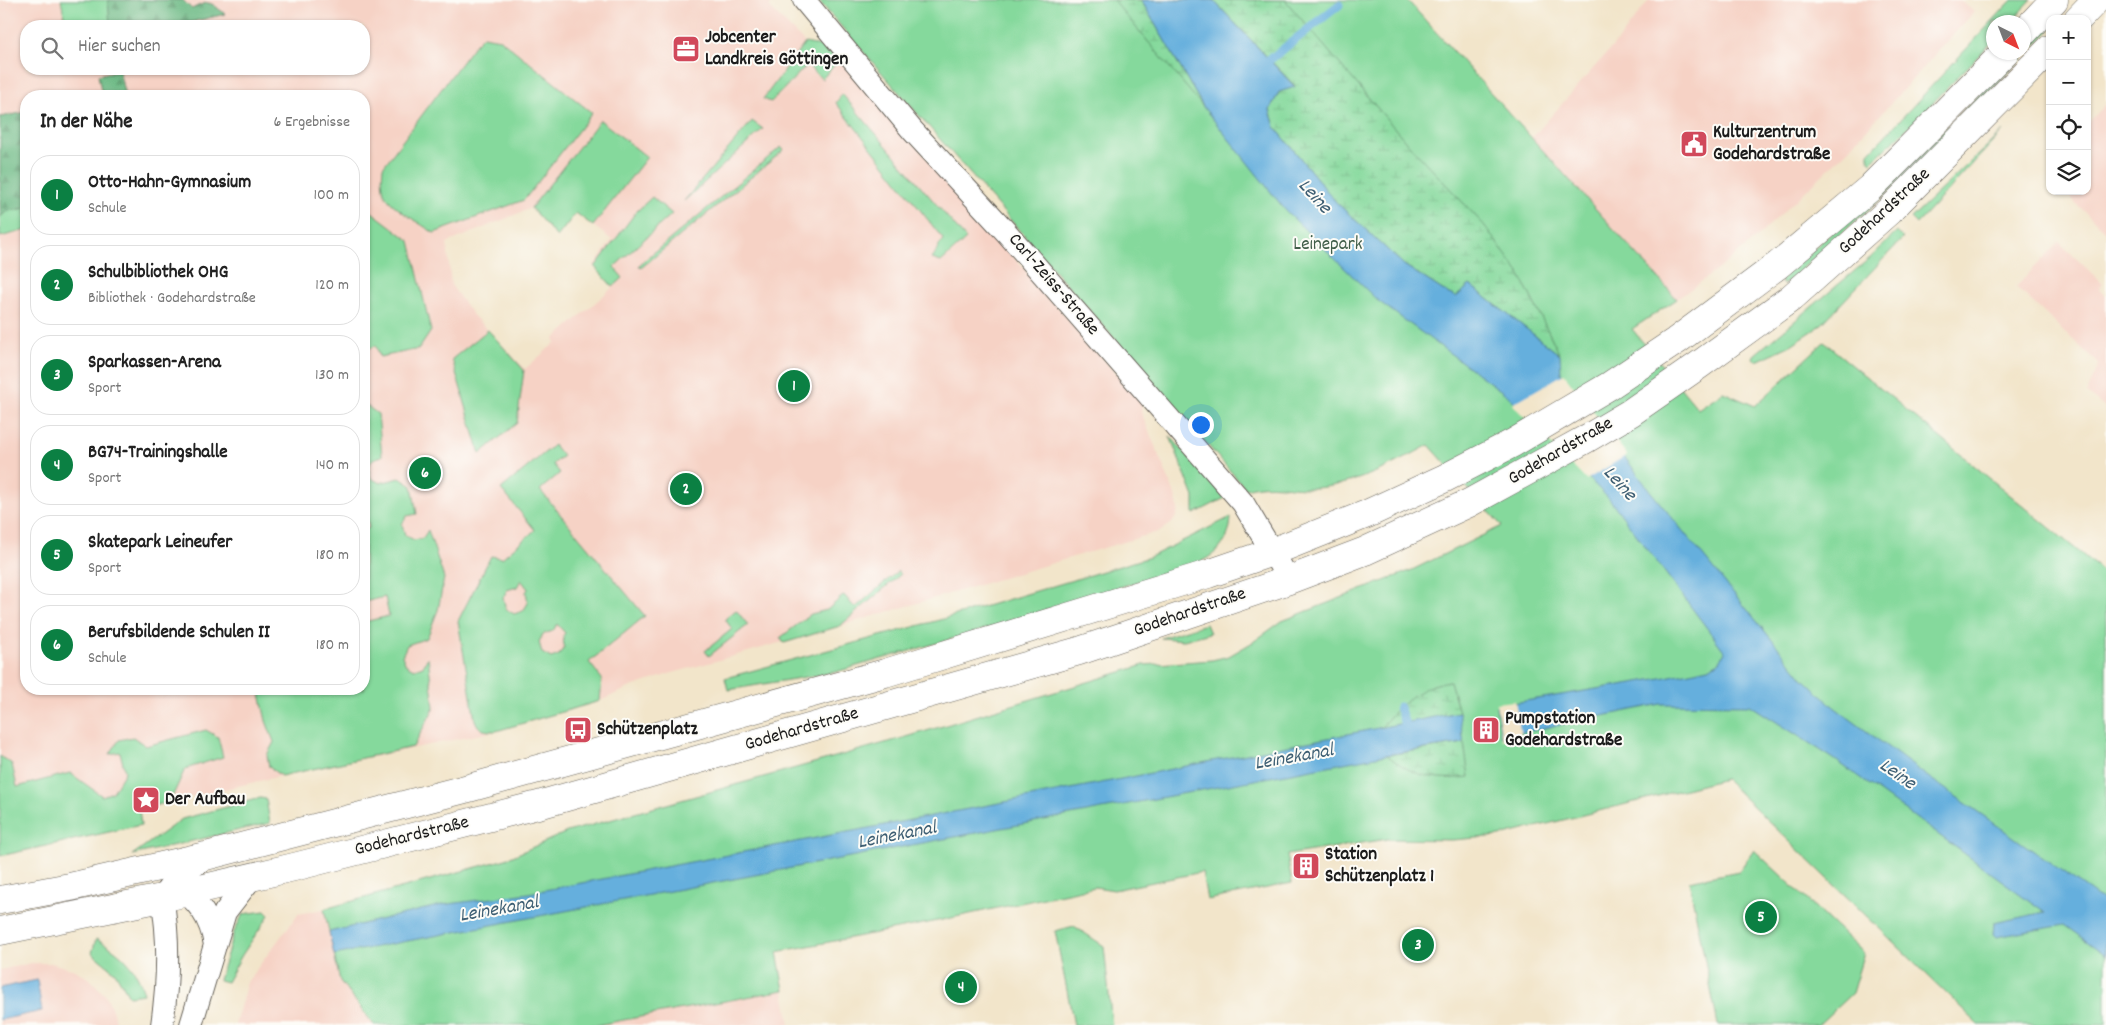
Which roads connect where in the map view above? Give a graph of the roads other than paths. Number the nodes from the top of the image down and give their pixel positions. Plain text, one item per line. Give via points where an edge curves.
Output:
1 (804, 0) edge
2 (2054, 0) edge
3 (2096, 0) edge
4 (2082, 15) edge
5 (2031, 25) edge
6 (2046, 52) edge
7 (1997, 60) edge
8 (1272, 552) junction
9 (1289, 580) junction
10 (206, 856) junction
11 (128, 874) junction
12 (253, 876) junction
13 (174, 891) junction
14 (0, 900) edge
15 (0, 931) edge
16 (215, 945) junction
17 (162, 1025) edge
18 (191, 1025) edge

1 - 8 street, Carl-Zeiss-Straße via 912,130 1007,233 1243,503
2 - 5 street
3 - 4 street
6 - 9 street, Godehardstraße via 1889,211 1791,298 1699,366 1586,440 1469,503 1365,551
7 - 8 street, Godehardstraße via 1870,188 1778,265 1676,341 1566,413 1445,478 1368,514
8 - 9 street, Carl-Zeiss-Straße
8 - 10 street, Godehardstraße via 885,673 468,788
9 - 12 street, Godehardstraße via 1079,651 542,804
10 - 11 street, Godehardstraße
10 - 13 street
11 - 13 street, Godehardstraße
11 - 14 street, Godehardstraße
12 - 13 street, Godehardstraße
12 - 16 street via 225,912
13 - 15 street, Godehardstraße
13 - 16 street via 206,916
13 - 17 street via 167,922 168,961
16 - 18 street

